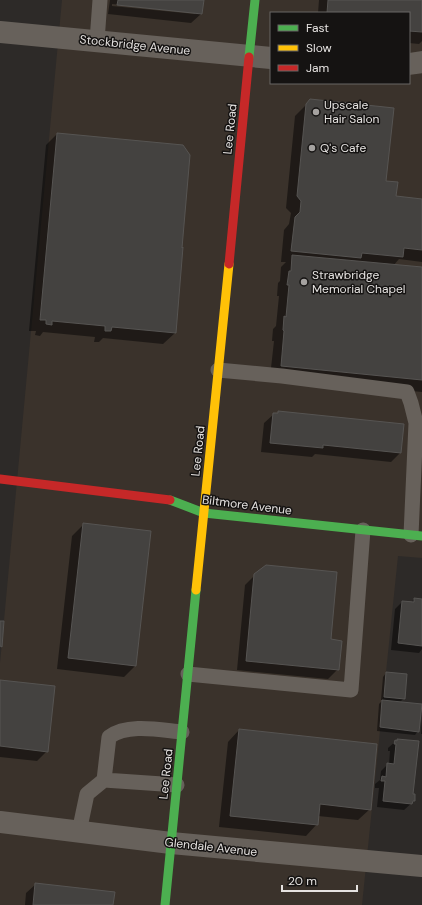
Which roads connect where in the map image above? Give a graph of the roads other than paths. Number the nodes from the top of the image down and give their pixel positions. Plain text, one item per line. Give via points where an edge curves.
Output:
1 (100, 0) edge
2 (255, 0) edge
3 (0, 32) edge
4 (97, 41) junction
5 (250, 56) junction
6 (270, 58) edge
7 (422, 62) edge
8 (410, 64) edge
9 (218, 370) junction
10 (0, 479) edge
11 (204, 514) junction
12 (363, 530) junction
13 (417, 535) edge
14 (188, 674) junction
15 (182, 732) junction
16 (104, 780) junction
17 (177, 785) junction
18 (0, 822) edge
19 (79, 832) junction
20 (171, 843) junction
21 (422, 866) edge
22 (165, 905) edge

1 - 4 lane
2 - 5 main road, Lee Road
3 - 4 street, Stockbridge Avenue
4 - 5 street, Stockbridge Avenue
5 - 6 street, Stockbridge Avenue
5 - 9 main road, Lee Road
7 - 8 street
9 - 11 main road, Lee Road
9 - 13 lane via 407,392 416,423
10 - 11 main road, Biltmore Avenue via 167,500
11 - 12 main road, Biltmore Avenue
11 - 14 main road, Lee Road
12 - 13 main road, Biltmore Avenue
12 - 14 lane via 351,690
14 - 15 main road, Lee Road
15 - 16 lane via 131,729 116,732 109,737
15 - 17 main road, Lee Road
16 - 17 lane
16 - 19 lane via 87,794
17 - 20 main road, Lee Road
18 - 19 street, Glendale Avenue
19 - 20 street, Glendale Avenue
20 - 21 street, Glendale Avenue
20 - 22 main road, Lee Road

